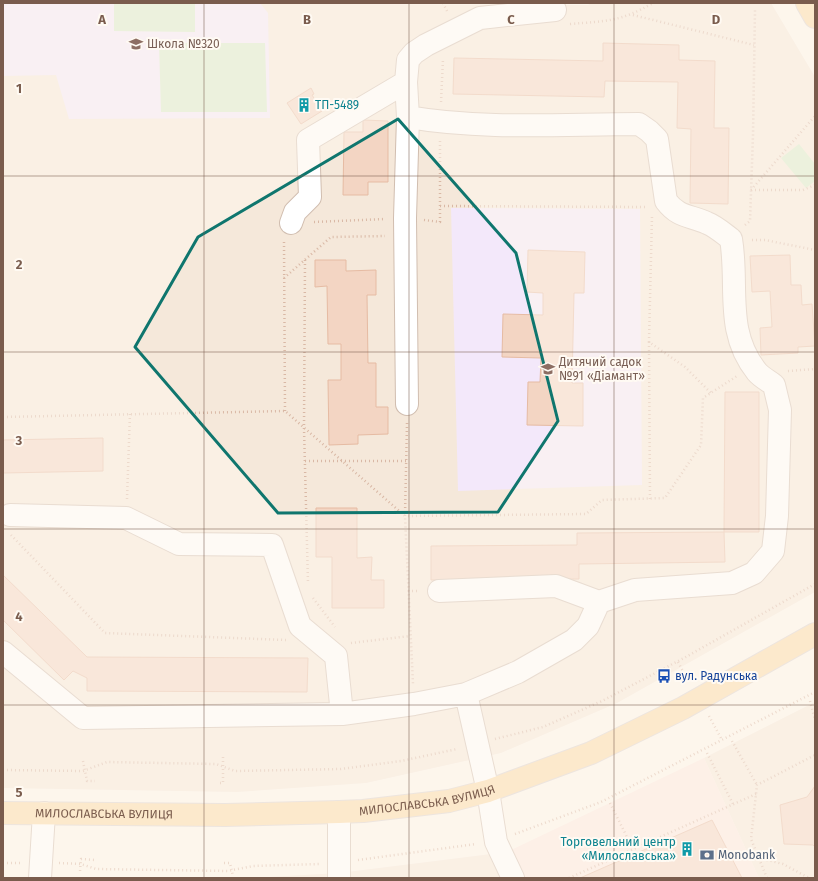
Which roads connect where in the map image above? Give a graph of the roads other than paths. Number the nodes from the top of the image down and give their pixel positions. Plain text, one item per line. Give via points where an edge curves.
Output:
1 (549, 3) edge
2 (807, 3) edge
3 (815, 17) edge
4 (406, 82) junction
5 (408, 117) junction
6 (291, 223) road end
7 (407, 404) road end
8 (10, 515) road end
9 (440, 591) dead end
10 (598, 602) junction
11 (815, 634) edge
12 (3, 652) edge
13 (466, 694) junction
14 (342, 714) junction
15 (488, 791) junction
16 (339, 812) junction
17 (3, 813) edge
18 (44, 813) junction
19 (339, 870) edge
20 (41, 871) edge
21 (513, 878) edge

1 - 4 lane via 556,10 480,18 426,45 408,60
2 - 3 main road
4 - 5 lane
4 - 6 lane via 308,140 310,197 295,212
5 - 7 lane via 405,226
5 - 10 lane via 478,125 639,124 657,139 658,201 684,216 707,222 731,238 735,260 735,326 744,353 752,366 757,373 774,385 780,410 777,516 773,551 754,573 732,583 635,590
8 - 14 lane via 126,518 179,544 272,545 300,626 336,656
9 - 10 lane via 556,586
10 - 13 lane via 588,626 574,640 518,672
11 - 15 main road, МИЛОСЛАВСЬКА ВУЛИЦЯ via 684,708 591,754
12 - 14 lane via 83,718
13 - 14 lane
13 - 15 lane
15 - 16 main road, МИЛОСЛАВСЬКА ВУЛИЦЯ via 449,801
15 - 21 lane via 496,842
16 - 18 main road, МИЛОСЛАВСЬКА ВУЛИЦЯ via 225,815
16 - 19 lane
17 - 18 main road, МИЛОСЛАВСЬКА ВУЛИЦЯ
18 - 20 lane

